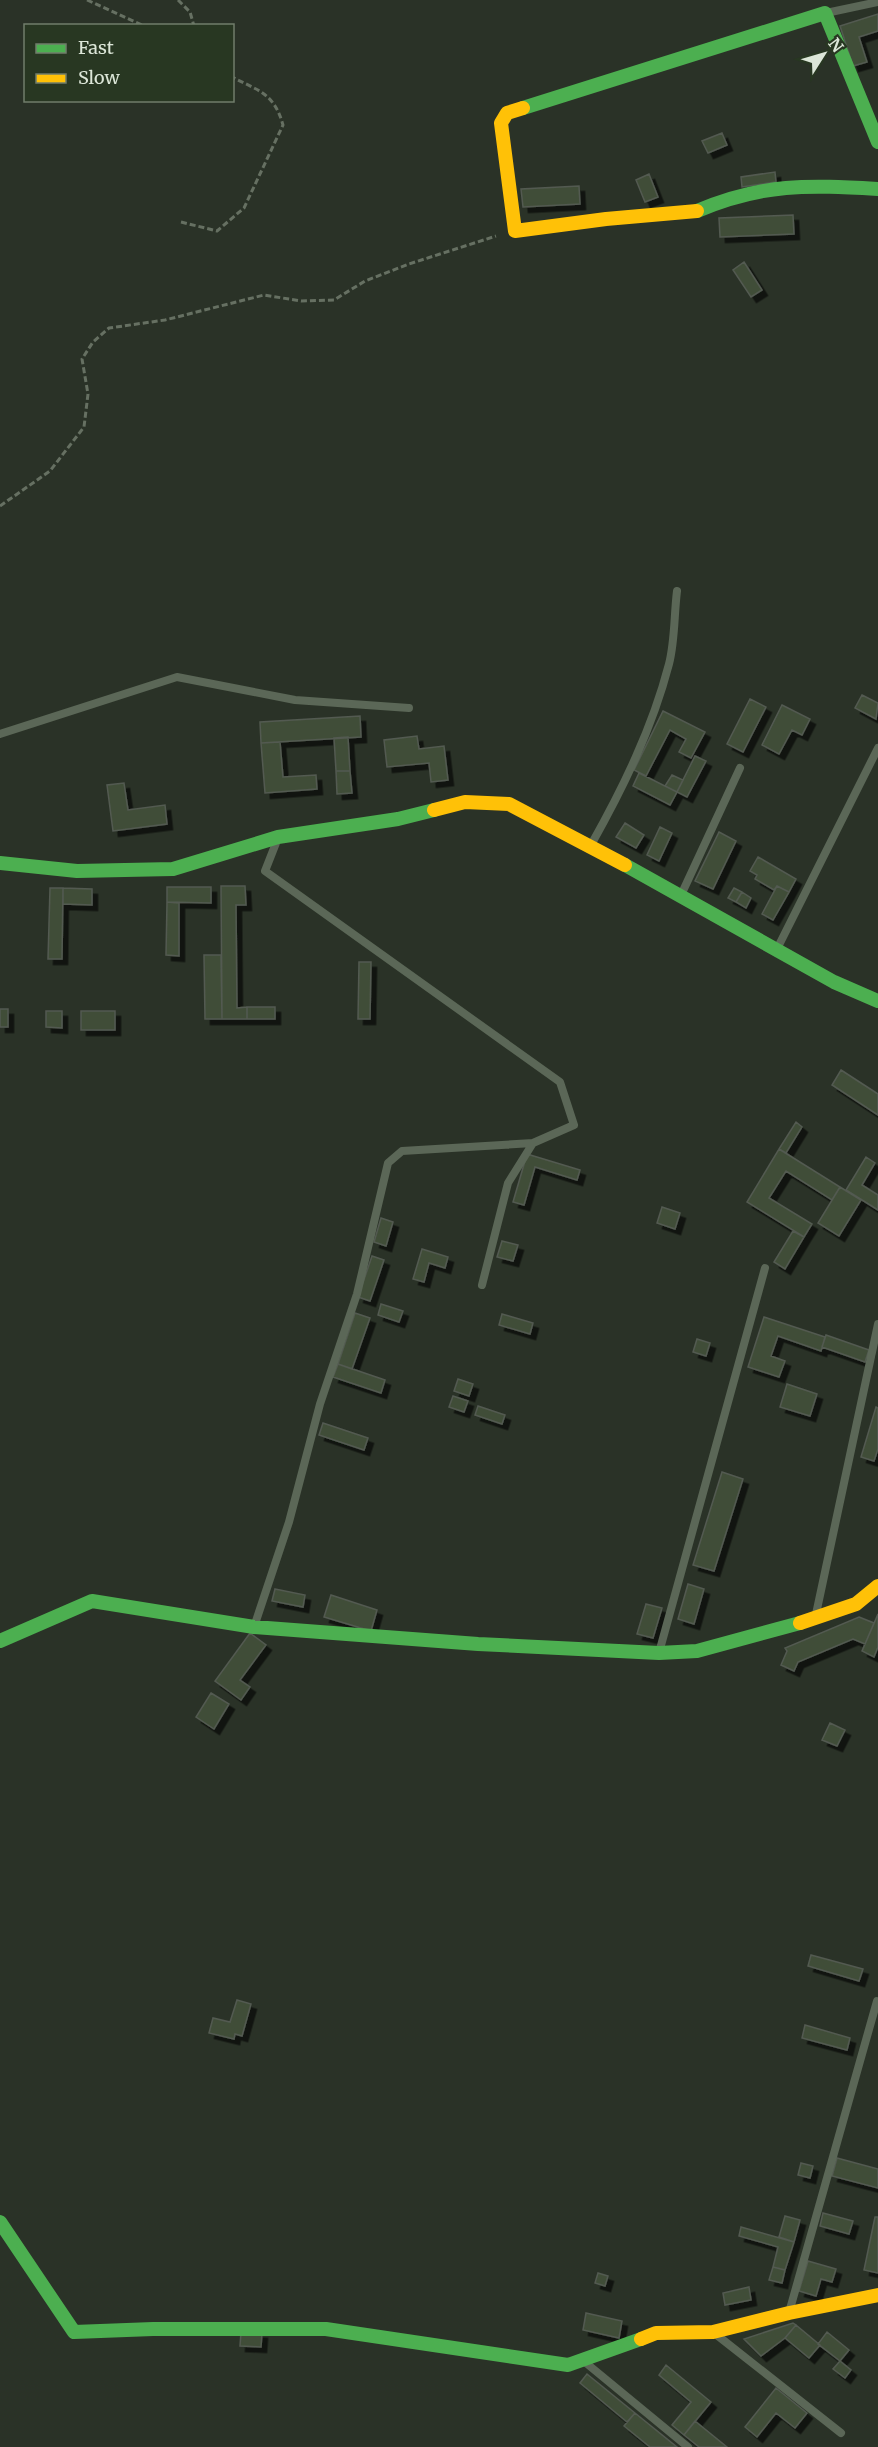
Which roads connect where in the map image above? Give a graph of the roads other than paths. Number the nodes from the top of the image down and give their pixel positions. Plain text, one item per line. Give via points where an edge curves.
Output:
1 (878, 2) edge
2 (825, 13) junction
3 (873, 118) edge
4 (878, 142) edge
5 (878, 189) edge
6 (677, 591) dead end
7 (409, 708) dead end
8 (0, 734) edge
9 (878, 748) edge
10 (740, 768) dead end
11 (278, 837) junction
12 (590, 846) junction
13 (0, 863) edge
14 (681, 896) junction
15 (777, 950) junction
16 (878, 1001) edge
17 (533, 1143) junction
18 (765, 1268) dead end
19 (482, 1285) dead end
20 (878, 1324) edge
21 (878, 1586) edge
22 (815, 1617) junction
23 (254, 1627) junction
24 (0, 1641) edge
25 (659, 1653) junction
26 (877, 2001) edge
27 (0, 2222) edge
28 (878, 2295) edge
29 (789, 2313) junction
30 (713, 2332) junction
31 (584, 2361) junction
32 (841, 2433) dead end
33 (688, 2447) edge

1 - 2 lane
2 - 3 street
2 - 5 street via 507,113 501,123 515,231 696,211 749,192 782,187
3 - 4 street
6 - 12 lane via 670,662 656,707 627,780
7 - 8 lane via 295,700 177,678
9 - 15 lane
10 - 14 lane
11 - 12 street via 398,819 465,802 509,804
11 - 13 street via 173,869 77,871
11 - 17 lane via 265,871 560,1082 574,1125
12 - 14 street
14 - 15 street
15 - 16 street
17 - 19 lane via 508,1183
17 - 23 lane via 402,1151 388,1163 357,1294
18 - 25 lane
20 - 22 lane
21 - 22 street via 856,1604
22 - 25 street via 697,1652
23 - 24 street via 92,1601
23 - 25 street
26 - 29 lane
27 - 31 street via 74,2332 326,2329 568,2365
28 - 29 street
29 - 30 street
30 - 31 street via 656,2333
30 - 32 lane
31 - 33 lane

